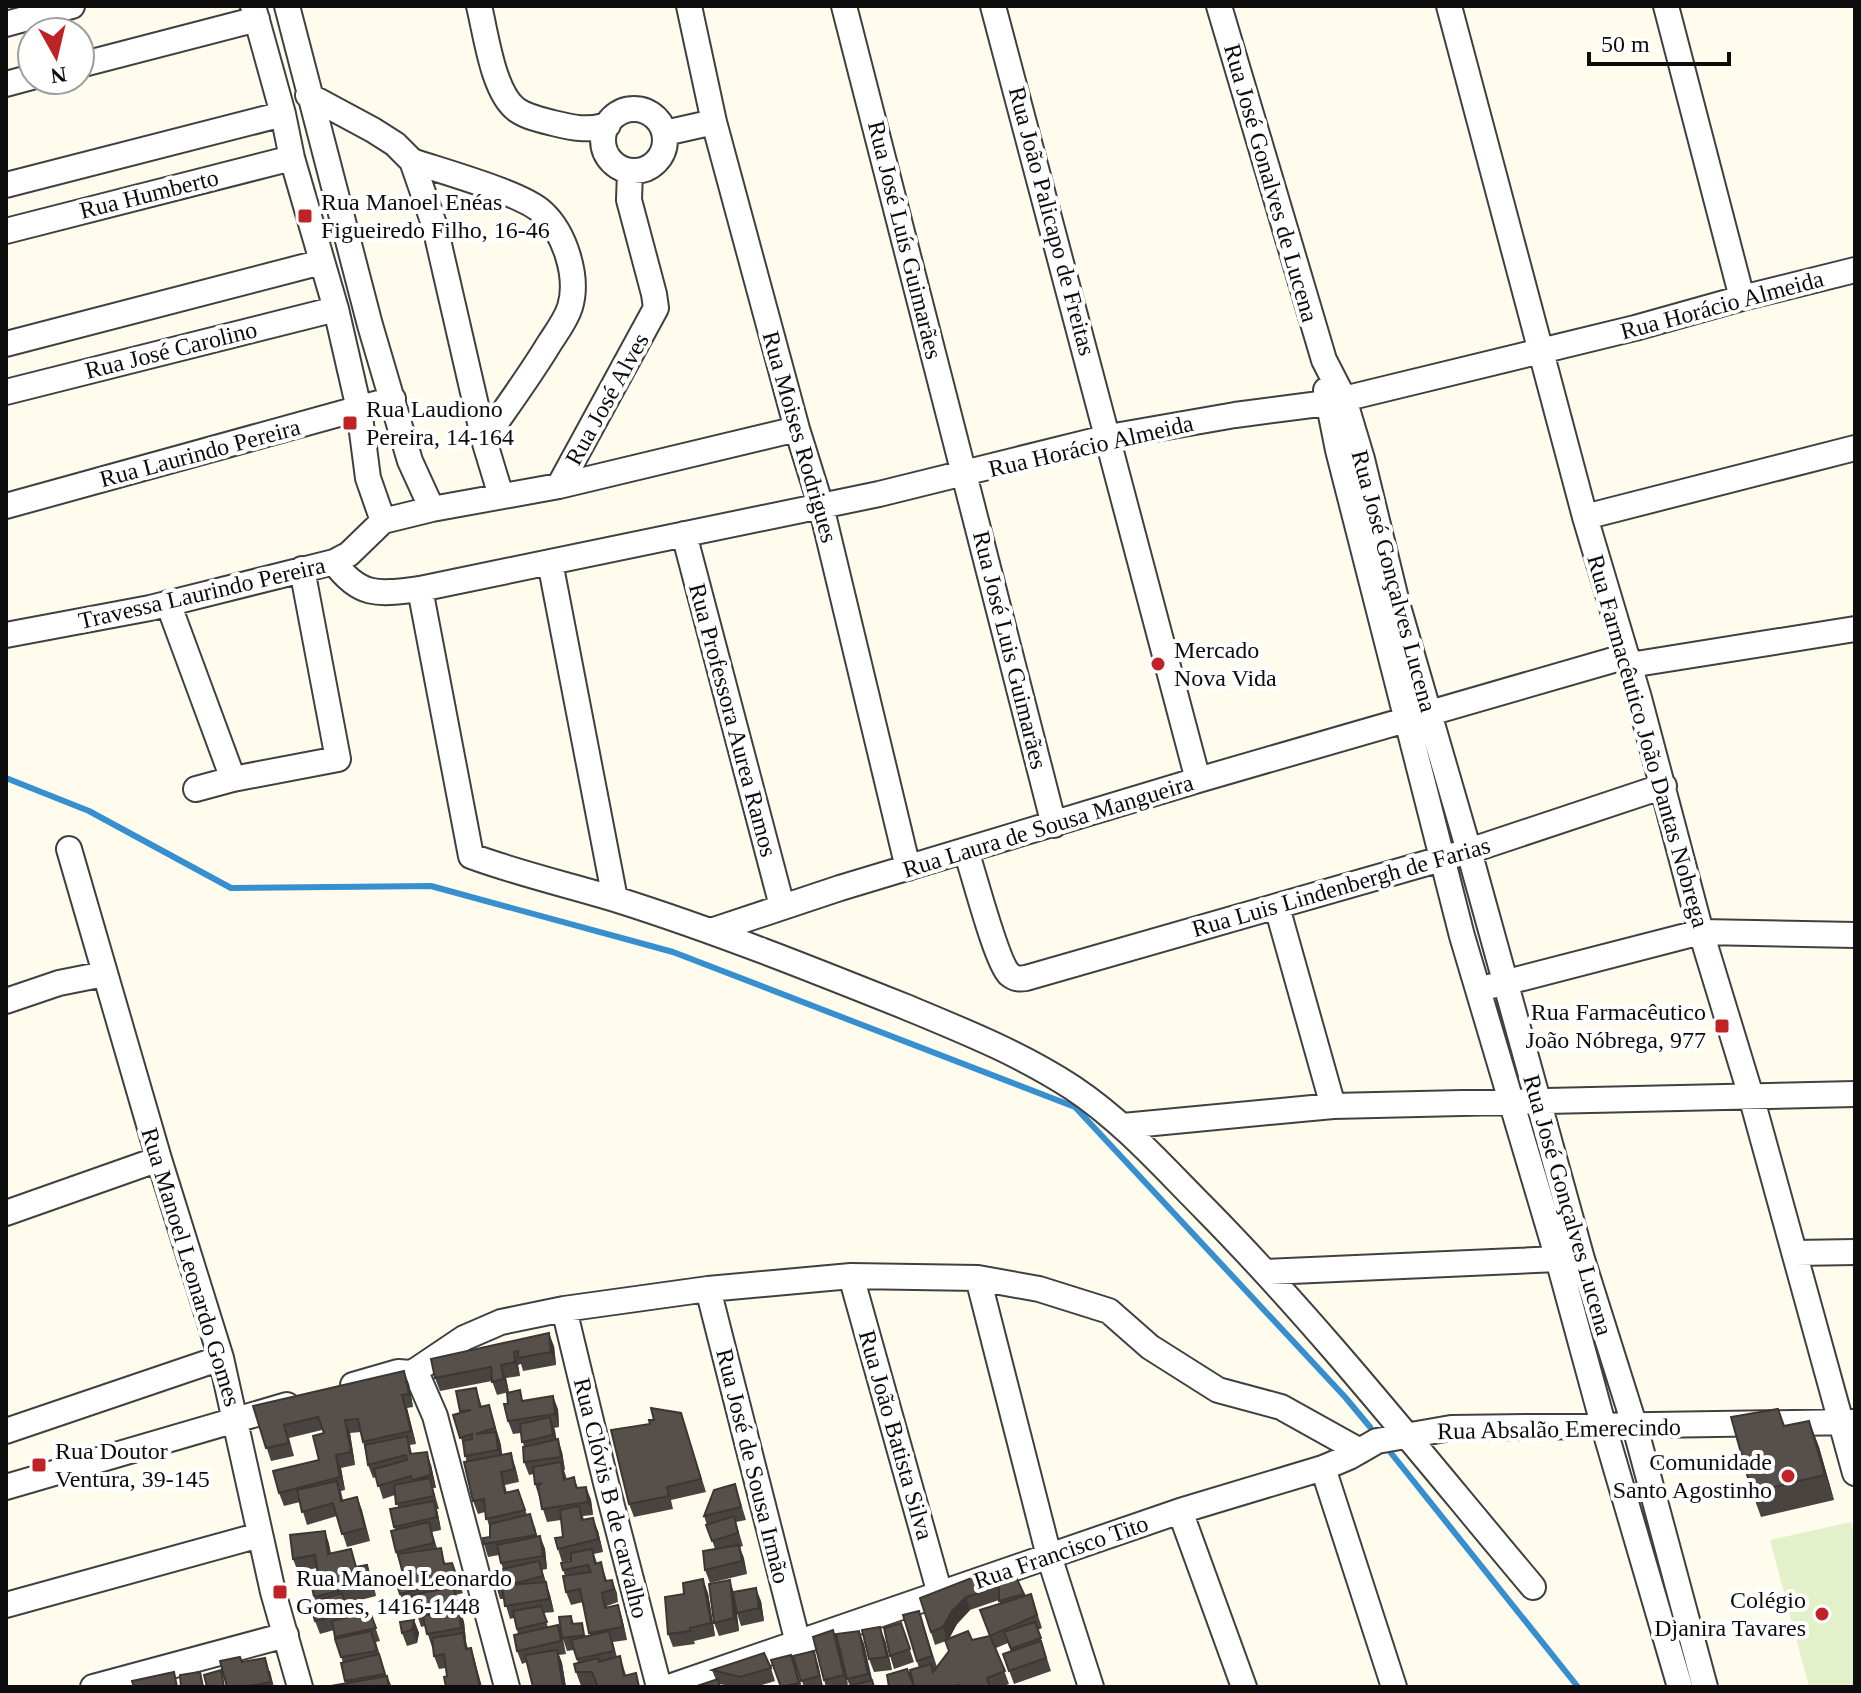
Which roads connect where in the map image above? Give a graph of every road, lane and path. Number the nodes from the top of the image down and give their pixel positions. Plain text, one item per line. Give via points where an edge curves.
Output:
1 (72, 6) edge
2 (287, 6) edge
3 (479, 6) edge
4 (689, 6) edge
5 (844, 6) edge
6 (993, 6) edge
7 (1219, 6) edge
8 (1449, 6) edge
9 (1666, 6) edge
10 (255, 13) edge
11 (6, 24) edge
12 (96, 60) edge
13 (308, 95) junction
14 (283, 114) junction
15 (714, 122) junction
16 (608, 125) junction
17 (665, 133) junction
18 (292, 158) junction
19 (412, 161) junction
20 (630, 171) junction
21 (6, 185) edge
22 (6, 231) edge
23 (322, 262) junction
24 (1855, 270) edge
25 (1742, 298) junction
26 (336, 309) junction
27 (6, 344) edge
28 (1541, 350) junction
29 (6, 392) edge
30 (393, 399) junction
31 (1335, 401) junction
32 (359, 409) junction
33 (797, 429) junction
34 (1109, 437) junction
35 (484, 440) junction
36 (1855, 448) edge
37 (966, 475) junction
38 (559, 486) junction
39 (501, 496) junction
40 (6, 506) edge
41 (821, 506) junction
42 (432, 509) junction
43 (1585, 517) junction
44 (383, 521) junction
45 (684, 534) junction
46 (334, 562) junction
47 (550, 562) junction
48 (302, 569) junction
49 (420, 589) junction
50 (168, 603) junction
51 (1855, 629) edge
52 (6, 635) edge
53 (1628, 660) junction
54 (1418, 716) junction
55 (233, 779) junction
56 (1198, 780) junction
57 (1664, 786) junction
58 (196, 789) dead end
59 (1054, 825) junction
60 (69, 849) dead end
61 (966, 851) junction
62 (1469, 851) junction
63 (1441, 858) junction
64 (908, 868) junction
65 (615, 899) junction
66 (782, 906) junction
67 (1277, 907) junction
68 (711, 931) junction
69 (1701, 932) junction
70 (1855, 935) edge
71 (104, 974) junction
72 (1506, 982) junction
73 (1478, 990) junction
74 (6, 1001) edge
75 (1855, 1094) edge
76 (1751, 1096) junction
77 (1537, 1101) junction
78 (1511, 1103) junction
79 (1333, 1106) junction
80 (1123, 1126) junction
81 (159, 1159) junction
82 (6, 1213) edge
83 (1855, 1252) edge
84 (1795, 1253) junction
85 (1558, 1259) junction
86 (1267, 1272) junction
87 (851, 1276) junction
88 (978, 1278) junction
89 (708, 1289) junction
90 (564, 1309) junction
91 (221, 1358) junction
92 (412, 1373) junction
93 (237, 1420) junction
94 (1848, 1422) edge
95 (1603, 1424) junction
96 (1635, 1427) junction
97 (6, 1431) edge
98 (1405, 1435) junction
99 (1360, 1451) junction
100 (1323, 1468) junction
101 (1855, 1473) edge
102 (6, 1487) edge
103 (1180, 1511) junction
104 (260, 1535) junction
105 (1049, 1556) junction
106 (1533, 1587) dead end
107 (940, 1594) junction
108 (6, 1605) edge
109 (286, 1635) junction
110 (798, 1643) junction
111 (93, 1687) edge
112 (300, 1687) edge
113 (507, 1687) edge
114 (659, 1687) edge
115 (669, 1687) edge
116 (1091, 1687) edge
117 (1244, 1687) edge
118 (1394, 1687) edge
119 (1680, 1687) edge
120 (1705, 1687) edge

1 - 11 street
2 - 13 street
3 - 16 street via 494,69 517,110 582,130
4 - 15 street, Rua Moises Rodrigues
5 - 37 street, Rua José Luís Guimarães
6 - 34 street, Rua João Palicapo de Freitas
7 - 31 street, Rua José Gonalves de Lucena
8 - 28 street, Rua Farmacêutico João Dantas Nobrega
9 - 25 street
10 - 12 street
10 - 14 street
13 - 19 street via 373,130
13 - 30 street
14 - 18 street
14 - 21 street, Rua Humberto
15 - 17 street
15 - 33 street, Rua Moises Rodrigues
16 - 17 street via 616,116 639,110 650,114
16 - 20 street via 604,148 609,159
17 - 20 street via 661,156 653,165
18 - 22 street, Rua Humberto
18 - 23 street
19 - 35 street via 435,227
19 - 35 street via 521,199 542,212 573,267 569,310
20 - 38 street, Rua José Alves via 629,200 656,308
23 - 26 street
23 - 27 street, Rua José Carolino
24 - 25 street, Rua Horácio Almeida
25 - 28 street, Rua Horácio Almeida
26 - 29 street, Rua José Carolino
26 - 32 street
28 - 31 street, Rua Horácio Almeida
28 - 43 street, Rua Farmacêutico João Dantas Nobrega
30 - 32 street, Rua Laurindo Pereira
30 - 42 street via 410,461
31 - 34 street, Rua Horácio Almeida
31 - 54 street, Rua José Gonçalves Lucena via 1362,459
32 - 40 street, Rua Laurindo Pereira
32 - 44 street via 368,478
33 - 38 street
33 - 41 street, Rua Moises Rodrigues
34 - 37 street, Rua Horácio Almeida
34 - 56 street, Rua João Palicapo de Freitas
35 - 39 street
36 - 43 street
37 - 41 street, Rua Horácio Almeida
37 - 59 street, Rua José Luis Guimarães
38 - 39 street
39 - 42 street
41 - 45 street, Rua Horácio Almeida
41 - 64 street, Rua Moises Rodrigues
42 - 44 street
43 - 53 street, Rua Farmacêutico João Dantas Nobrega
44 - 46 street, Travessa Laurindo Pereira
45 - 47 street, Rua Horácio Almeida
45 - 66 street, Rua Professora Aurea Ramos
46 - 48 street, Travessa Laurindo Pereira
46 - 49 street, Rua Horácio Almeida via 346,579 366,591
47 - 49 street, Rua Horácio Almeida
47 - 65 street
48 - 50 street, Travessa Laurindo Pereira
48 - 55 street via 338,759
49 - 65 street via 471,856
50 - 52 street, Travessa Laurindo Pereira
50 - 55 street
51 - 53 street, Rua Laura de Sousa Mangueira
53 - 54 street, Rua Laura de Sousa Mangueira
53 - 57 street, Rua Farmacêutico João Dantas Nobrega
54 - 56 street, Rua Laura de Sousa Mangueira
54 - 62 street, Rua José Gonçalves Lucena
54 - 63 street, Rua José Gonçalves Lucena
55 - 58 street
56 - 59 street, Rua Laura de Sousa Mangueira
57 - 62 street, Rua Luis Lindenbergh de Farias
57 - 69 street, Rua Farmacêutico João Dantas Nobrega
59 - 61 street, Rua Laura de Sousa Mangueira
60 - 71 street, Rua Manoel Leonardo Gomes
61 - 64 street, Rua Laura de Sousa Mangueira
61 - 67 street, Rua Luis Lindenbergh de Farias via 998,953 1016,979
62 - 63 street, Rua Luis Lindenbergh de Farias
62 - 72 street, Rua José Gonçalves Lucena
63 - 67 street, Rua Luis Lindenbergh de Farias
63 - 73 street, Rua José Gonçalves Lucena
64 - 66 street, Rua Laura de Sousa Mangueira
65 - 68 street
66 - 68 street, Rua Laura de Sousa Mangueira
67 - 79 street
68 - 80 street via 1014,1053 1072,1087
69 - 70 street
69 - 72 street
69 - 76 street, Rua Farmacêutico João Dantas Nobrega
71 - 74 street
71 - 81 street, Rua Manoel Leonardo Gomes
72 - 73 street
72 - 77 street, Rua José Gonçalves Lucena
73 - 78 street, Rua José Gonçalves Lucena
75 - 76 street
76 - 77 street
76 - 84 street, Rua Farmacêutico João Dantas Nobrega
77 - 78 street
77 - 96 street, Rua José Gonçalves Lucena
78 - 79 street
78 - 85 street, Rua José Gonçalves Lucena
79 - 80 street
80 - 86 street
81 - 82 street
81 - 91 street, Rua Manoel Leonardo Gomes
83 - 84 street
84 - 94 street, Rua Farmacêutico João Dantas Nobrega
85 - 86 street
85 - 95 street, Rua José Gonçalves Lucena
86 - 98 street
87 - 88 street
87 - 89 street
87 - 107 street, Rua João Batista Silva
88 - 99 street via 1039,1289 1109,1311 1150,1347 1218,1390 1281,1407
88 - 105 street
89 - 90 street
89 - 110 street, Rua José de Sousa Irmão
90 - 92 street via 501,1322 464,1338
90 - 114 street, Rua Clóvis B de carvalho
91 - 93 street, Rua Manoel Leonardo Gomes
91 - 97 street
92 - 93 street via 398,1372
92 - 113 street via 435,1416
93 - 102 street
93 - 104 street, Rua Manoel Leonardo Gomes
94 - 96 street, Rua Absalão Emerecindo
94 - 101 street, Rua Farmacêutico João Dantas Nobrega
95 - 96 street, Rua Absalão Emerecindo
95 - 98 street, Rua Absalão Emerecindo via 1451,1428
95 - 119 street, Rua José Gonçalves Lucena
96 - 120 street, Rua José Gonçalves Lucena
98 - 99 street, Rua Absalão Emerecindo
98 - 106 street
99 - 100 street, Rua Absalão Emerecindo
100 - 103 street, Rua Absalão Emerecindo
100 - 118 street
103 - 105 street, Rua Francisco Tito
103 - 117 street
104 - 108 street
104 - 109 street, Rua Manoel Leonardo Gomes
105 - 107 street, Rua Francisco Tito
105 - 116 street
107 - 110 street, Rua Francisco Tito
109 - 111 street
109 - 112 street, Rua Manoel Leonardo Gomes
110 - 115 street, Rua Francisco Tito

